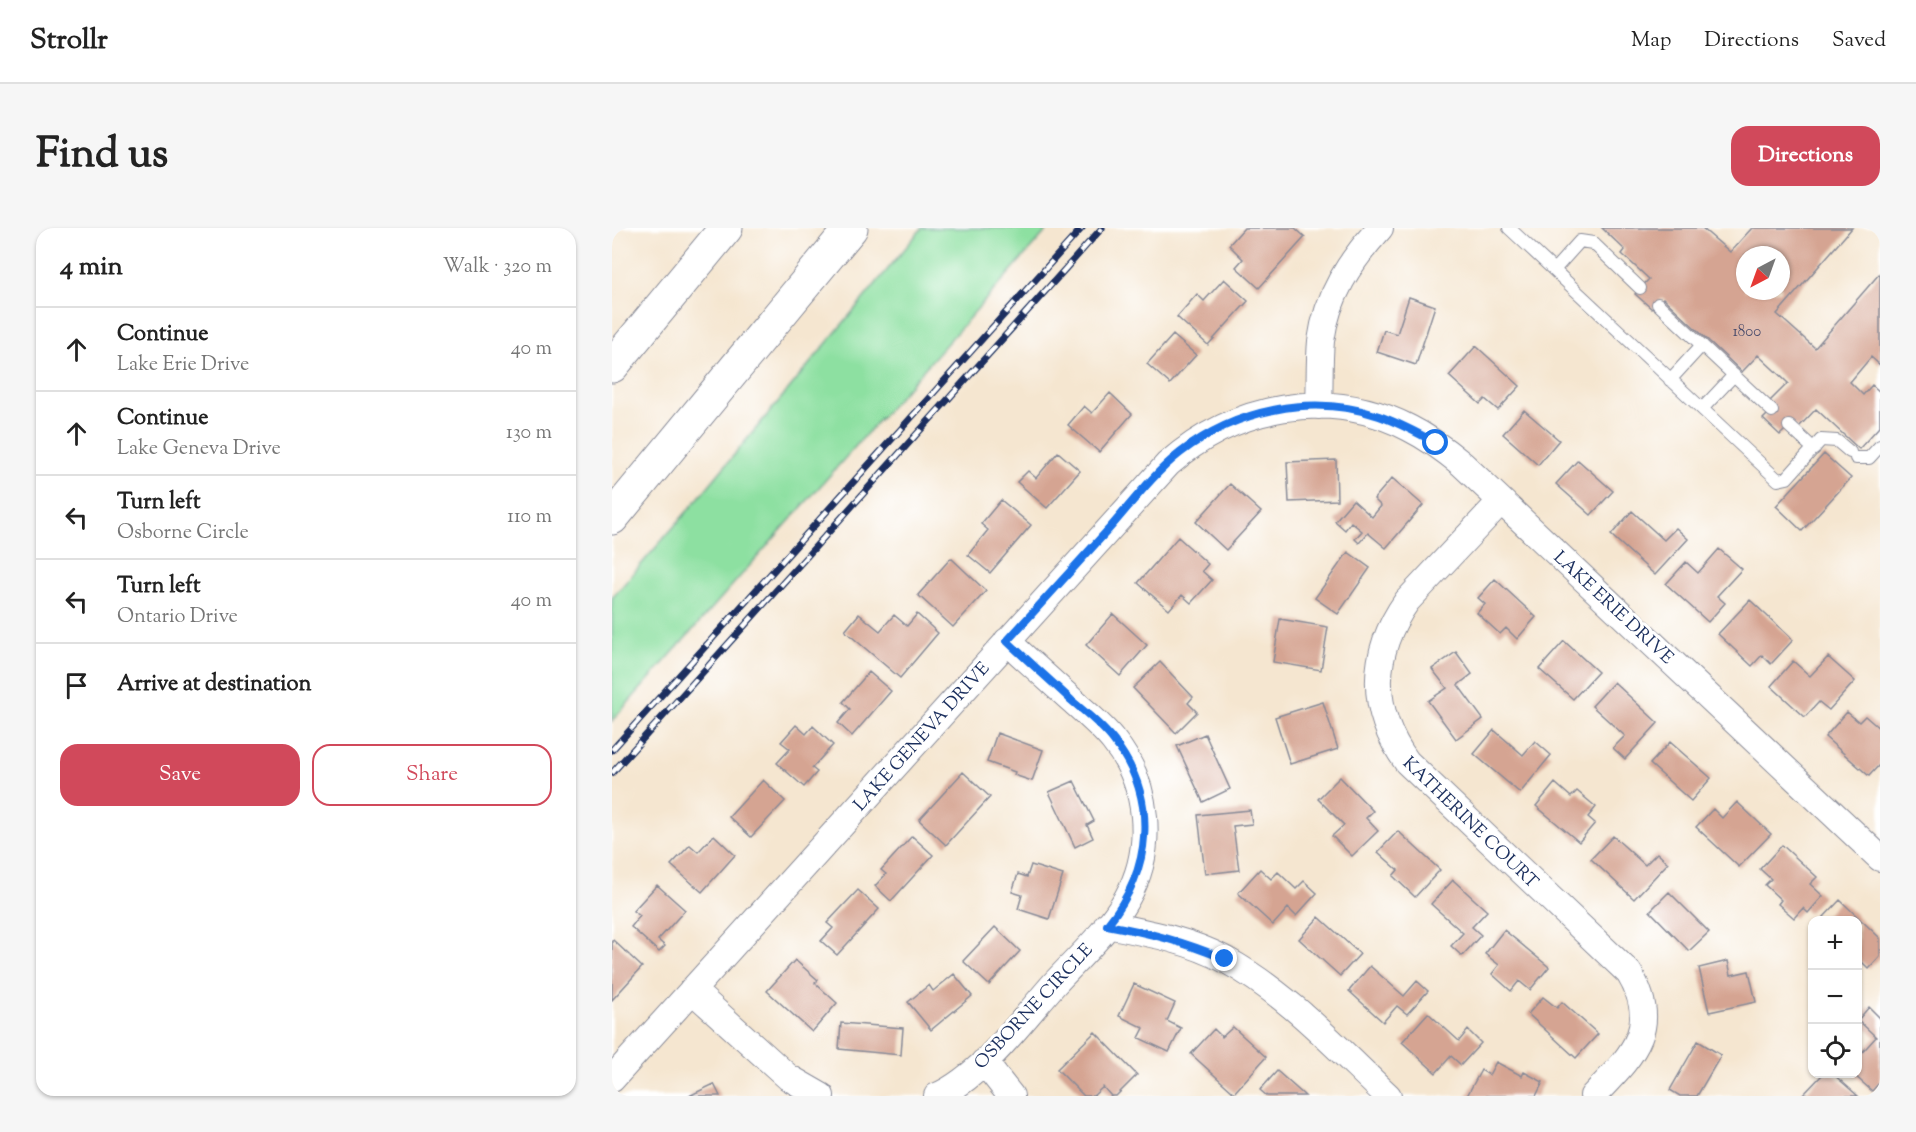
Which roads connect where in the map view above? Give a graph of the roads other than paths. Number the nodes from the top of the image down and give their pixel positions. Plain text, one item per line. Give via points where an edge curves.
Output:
1 (726, 228) edge
2 (851, 228) edge
3 (1380, 228) edge
4 (1509, 228) edge
5 (1554, 270) junction
6 (1641, 288) dead end
7 (1658, 304) dead end
8 (1702, 345) junction
9 (612, 366) edge
10 (1734, 375) junction
11 (1670, 380) junction
12 (1319, 406) junction
13 (1702, 409) junction
14 (1772, 411) dead end
15 (1789, 426) dead end
16 (1880, 446) edge
17 (1814, 449) junction
18 (1501, 501) junction
19 (612, 518) edge
20 (1007, 641) junction
21 (1880, 858) edge
22 (1107, 925) junction
23 (692, 990) junction
24 (984, 1062) junction
25 (612, 1079) edge
26 (820, 1096) edge
27 (937, 1096) edge
28 (1011, 1096) edge
29 (1388, 1096) edge
30 (1593, 1096) edge

1 - 9 highway
2 - 19 highway
3 - 12 street via 1347,268 1328,309 1321,341
4 - 5 lane
5 - 6 lane via 1580,241 1593,243
5 - 11 lane
7 - 8 lane
8 - 10 lane
8 - 11 lane
10 - 13 lane
10 - 14 lane
11 - 13 lane
12 - 18 street, LAKE ERIE DRIVE via 1377,415 1408,427 1436,443
12 - 20 street, LAKE GENEVA DRIVE via 1268,411 1236,420 1180,453
13 - 17 lane via 1778,480 1787,478
15 - 17 lane
16 - 17 lane via 1869,458 1853,455 1837,441 1821,440
18 - 21 street, LAKE ERIE DRIVE
18 - 30 street, KATHERINE COURT via 1398,614 1381,658 1381,705 1390,735 1407,762 1629,973 1637,987 1642,1002 1641,1035 1624,1063
20 - 22 street, OSBORNE CIRCLE via 1102,728 1123,754 1137,784 1144,817 1143,850 1134,883
20 - 23 street, LAKE GENEVA DRIVE
22 - 24 street, OSBORNE CIRCLE
22 - 29 street via 1184,942 1225,959 1286,1001
23 - 25 street, LAKE GENEVA DRIVE
23 - 26 street via 788,1077
24 - 27 street, OSBORNE CIRCLE via 960,1084
24 - 28 street

